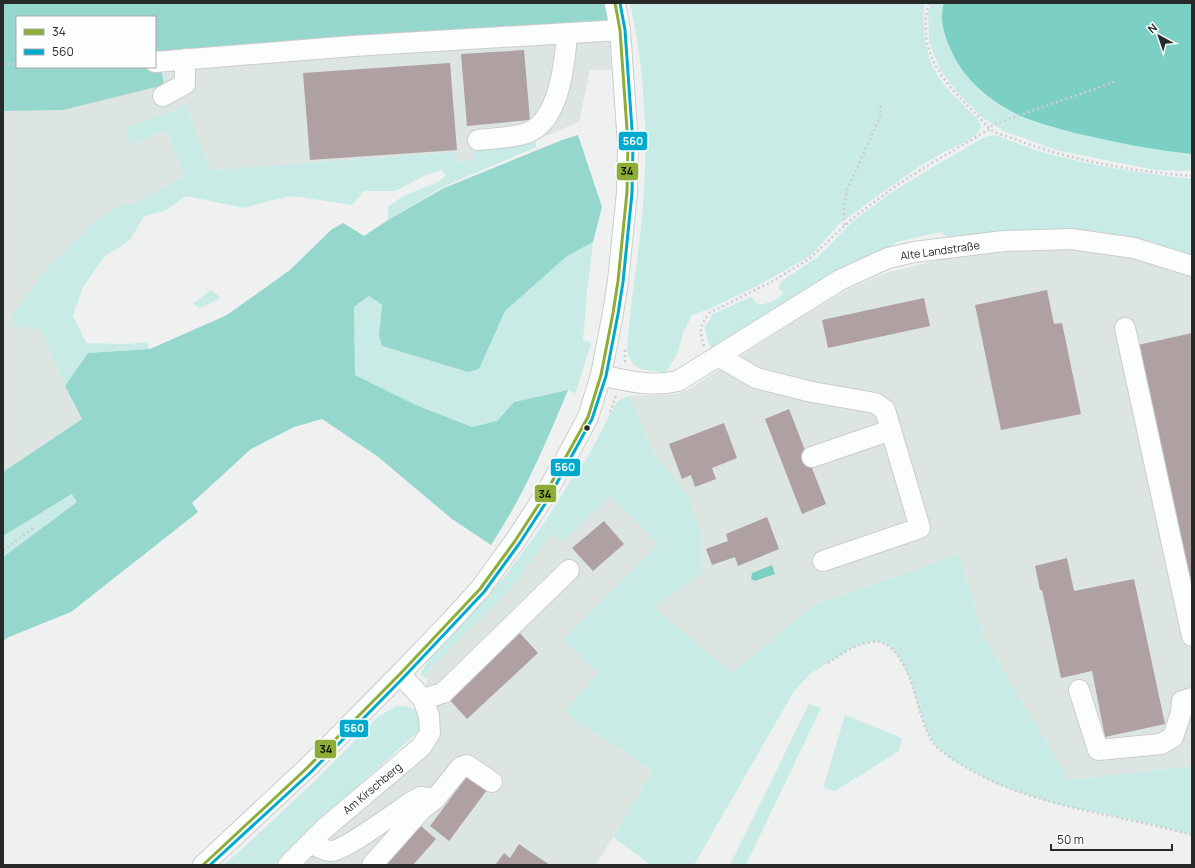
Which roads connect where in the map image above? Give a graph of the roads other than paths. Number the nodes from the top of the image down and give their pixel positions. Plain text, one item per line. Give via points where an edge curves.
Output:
1 (615, 3) edge
2 (620, 30) junction
3 (568, 33) junction
4 (185, 60) junction
5 (156, 62) edge
6 (163, 96) dead end
7 (478, 140) dead end
8 (1192, 266) edge
9 (1125, 328) dead end
10 (714, 358) junction
11 (601, 375) junction
12 (891, 430) junction
13 (812, 457) dead end
14 (823, 562) dead end
15 (569, 570) dead end
16 (1192, 636) edge
17 (400, 674) junction
18 (1079, 690) dead end
19 (1192, 698) edge
20 (423, 700) junction
21 (492, 782) dead end
22 (435, 799) junction
23 (299, 856) edge
24 (203, 865) edge
25 (372, 865) edge

1 - 2 street
2 - 3 street
2 - 11 street via 628,144 627,192 618,281
3 - 4 street
3 - 7 street via 564,66 553,103 544,121 532,130 508,137
4 - 5 street
4 - 6 street via 188,87
8 - 10 street, Alte Landstraße via 1134,248 1070,239 1004,241 914,252 888,258 840,280
9 - 16 street
10 - 11 street, Alte Landstraße via 678,381 666,384 633,382
10 - 12 street via 756,378 812,392 876,403 885,410
11 - 17 street via 588,417 516,541 480,589
12 - 13 street
12 - 14 street via 920,528
15 - 20 street via 443,693
17 - 20 street, Am Kirschberg
17 - 24 street via 307,768
18 - 19 street via 1098,750 1161,744 1173,737 1182,701
20 - 23 street, Am Kirschberg via 429,716 430,733 421,747 325,828
21 - 22 street via 467,765 461,768
22 - 23 street via 421,797 413,801 338,849 322,849
22 - 25 street via 421,810

